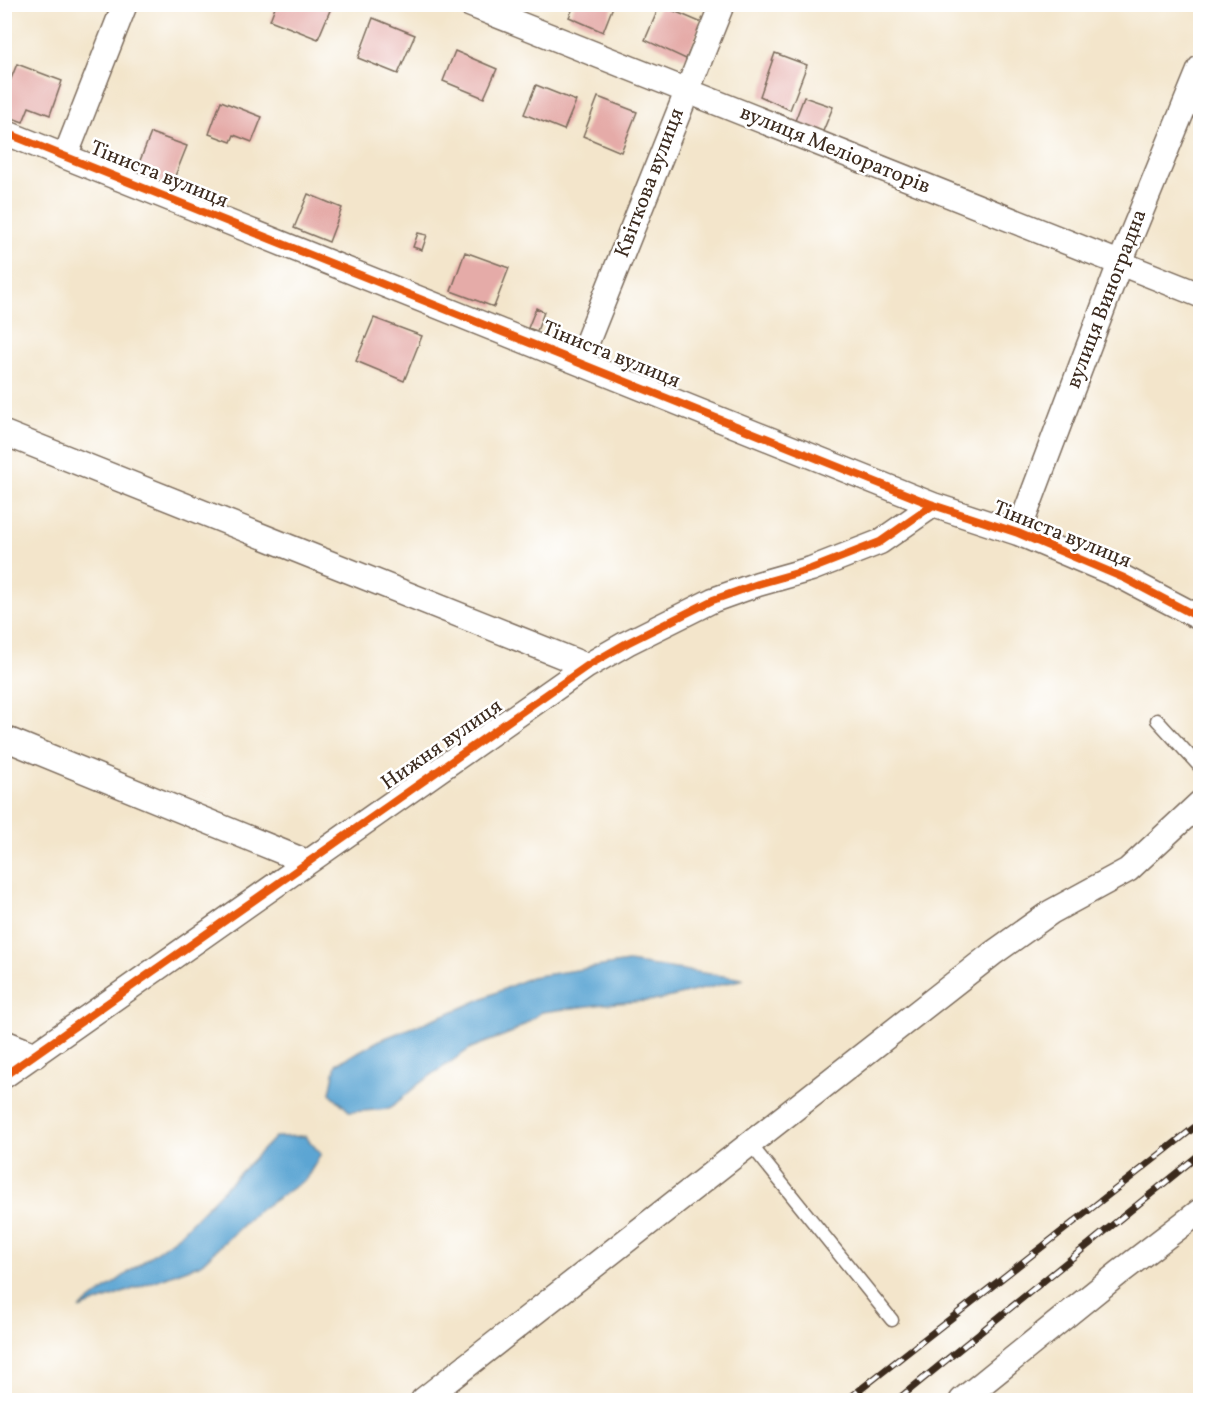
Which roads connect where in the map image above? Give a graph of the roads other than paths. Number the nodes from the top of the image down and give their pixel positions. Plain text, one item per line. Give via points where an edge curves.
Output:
1 (125, 4) edge
2 (469, 4) edge
3 (722, 4) edge
4 (1200, 68) edge
5 (686, 91) junction
6 (4, 132) edge
7 (65, 157) junction
8 (1120, 263) junction
9 (1200, 295) edge
10 (579, 362) junction
11 (4, 433) edge
12 (933, 505) junction
13 (1018, 533) junction
14 (1200, 618) edge
15 (587, 666) junction
16 (1157, 720) dead end
17 (4, 738) edge
18 (1200, 767) edge
19 (1200, 803) edge
20 (307, 862) junction
21 (4, 1042) edge
22 (36, 1055) junction
23 (4, 1076) edge
24 (752, 1144) junction
25 (1200, 1211) edge
26 (892, 1320) dead end
27 (423, 1401) edge
28 (962, 1401) edge

1 - 7 street
2 - 5 street, вулиця Меліораторів
3 - 5 street, Квіткова вулиця
4 - 8 street, вулиця Виноградна
5 - 8 street, вулиця Меліораторів
5 - 10 street, Квіткова вулиця
6 - 7 street, Тіниста вулиця
7 - 10 street, Тіниста вулиця
8 - 9 street, вулиця Меліораторів
8 - 13 street, вулиця Виноградна
10 - 12 street, Тіниста вулиця
11 - 15 street
12 - 13 street, Тіниста вулиця
12 - 15 street, Нижня вулиця via 880,542 713,600
13 - 14 street, Тіниста вулиця via 1124,578
15 - 20 street, Нижня вулиця
16 - 18 lane
17 - 20 street
19 - 24 street via 1128,870 1051,912 992,954
20 - 22 street, Нижня вулиця
21 - 22 street
22 - 23 street, Нижня вулиця
24 - 26 lane
24 - 27 street
25 - 28 street

